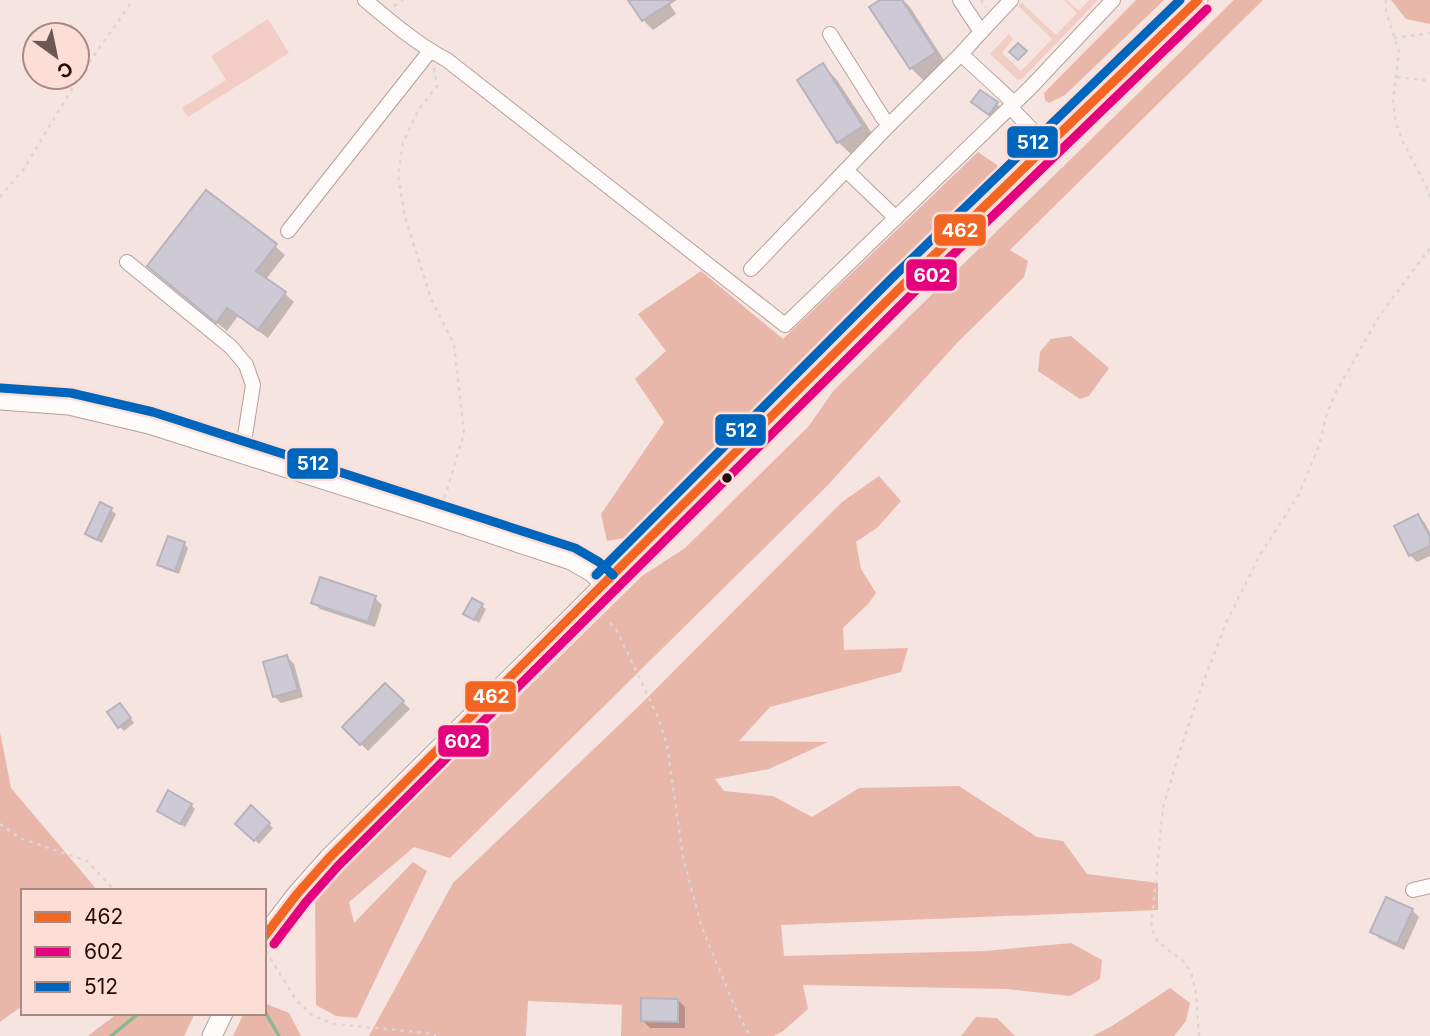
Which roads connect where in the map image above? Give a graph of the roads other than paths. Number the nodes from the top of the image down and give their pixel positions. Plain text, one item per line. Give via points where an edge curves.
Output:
1 (365, 0) edge
2 (960, 0) edge
3 (1011, 0) edge
4 (1113, 0) edge
5 (1198, 0) edge
6 (981, 32) junction
7 (830, 34) dead end
8 (430, 51) junction
9 (961, 54) junction
10 (1012, 105) junction
11 (890, 124) junction
12 (1047, 145) junction
13 (846, 170) junction
14 (896, 218) junction
15 (288, 231) dead end
16 (127, 262) dead end
17 (751, 269) dead end
18 (0, 400) edge
19 (242, 454) junction
20 (605, 584) junction
21 (1430, 886) edge
22 (1413, 890) dead end
23 (266, 934) edge
24 (222, 1015) edge
25 (212, 1036) edge

1 - 8 street
2 - 6 street
3 - 6 street
4 - 10 street
5 - 12 main road
6 - 9 street
7 - 11 street
8 - 14 street via 785,325
8 - 15 street
9 - 10 street
9 - 11 street
10 - 12 street
10 - 14 street
11 - 13 street
12 - 20 main road
13 - 14 street
13 - 17 street
16 - 19 street via 231,347 246,365 253,385
18 - 19 main road via 69,405 149,424
19 - 20 main road via 571,560
20 - 23 main road via 329,858
21 - 22 street
24 - 25 main road

